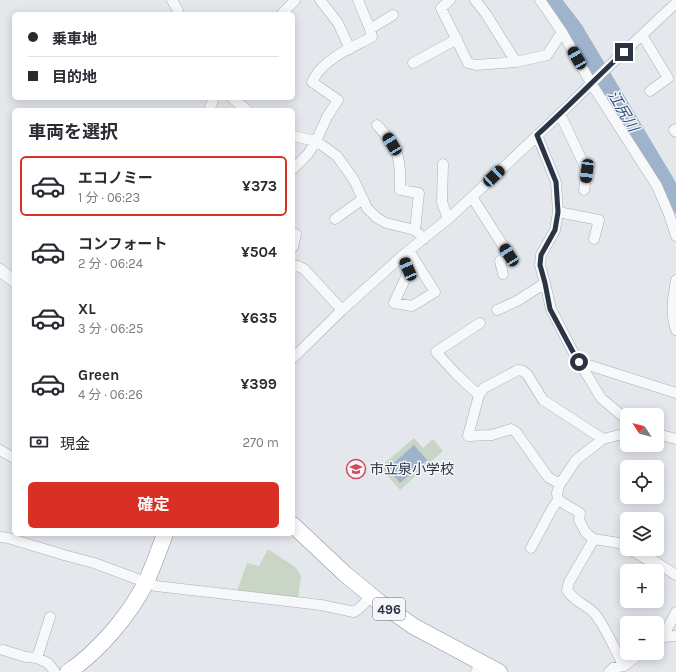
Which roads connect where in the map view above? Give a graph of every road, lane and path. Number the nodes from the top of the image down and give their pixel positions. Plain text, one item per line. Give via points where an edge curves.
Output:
1 (172, 0) edge
2 (295, 0) edge
3 (320, 0) edge
4 (358, 0) edge
5 (450, 0) edge
6 (474, 0) edge
7 (540, 0) edge
8 (439, 4) edge
9 (676, 4) edge
10 (178, 12) edge
11 (284, 12) edge
12 (393, 15) dead end
13 (370, 29) junction
14 (562, 32) junction
15 (642, 35) junction
16 (457, 39) junction
17 (350, 48) junction
18 (413, 62) dead end
19 (516, 62) junction
20 (591, 83) junction
21 (650, 92) dead end
22 (238, 100) edge
23 (245, 108) edge
24 (560, 114) junction
25 (377, 125) dead end
26 (676, 128) edge
27 (676, 132) edge
28 (537, 135) junction
29 (295, 136) edge
30 (316, 141) junction
31 (443, 164) dead end
32 (295, 167) edge
33 (584, 190) dead end
34 (472, 197) junction
35 (363, 199) junction
36 (558, 212) junction
37 (335, 219) dead end
38 (448, 219) junction
39 (415, 230) junction
40 (296, 234) dead end
41 (676, 236) edge
42 (295, 238) edge
43 (424, 239) junction
44 (594, 239) dead end
45 (405, 253) junction
46 (295, 266) edge
47 (0, 270) edge
48 (503, 274) dead end
49 (12, 279) edge
50 (676, 280) edge
51 (545, 283) junction
52 (342, 310) junction
53 (497, 310) dead end
54 (480, 323) dead end
55 (676, 330) edge
56 (295, 356) edge
57 (579, 362) junction
58 (676, 393) edge
59 (479, 395) junction
60 (620, 414) edge
61 (620, 434) edge
62 (664, 436) edge
63 (603, 438) junction
64 (676, 439) edge
65 (0, 450) edge
66 (12, 457) edge
67 (560, 484) junction
68 (558, 500) junction
69 (295, 527) edge
70 (164, 536) edge
71 (0, 537) edge
72 (594, 539) junction
73 (620, 543) edge
74 (531, 548) dead end
75 (641, 556) edge
76 (676, 575) edge
77 (146, 583) junction
78 (371, 596) junction
79 (676, 612) edge
80 (50, 617) dead end
81 (664, 632) edge
82 (676, 636) edge
83 (664, 638) edge
84 (3, 650) dead end
85 (37, 658) junction
86 (632, 660) edge
87 (624, 666) junction
88 (478, 667) edge
89 (77, 670) edge
90 (55, 672) edge
91 (499, 672) edge
92 (609, 672) edge

1 - 10 street
2 - 11 street
3 - 17 street via 338,23
4 - 13 street
5 - 8 street
6 - 19 street via 486,14
7 - 14 street
8 - 16 street
9 - 15 street
12 - 13 street
13 - 17 street via 372,37
14 - 19 street via 547,55
14 - 20 street
15 - 20 street
15 - 21 street via 668,78
16 - 18 street
16 - 19 street via 468,62 476,65
17 - 30 street via 329,61 312,82 338,100 326,117
20 - 24 street
20 - 41 street via 657,186
22 - 23 street
24 - 28 street
24 - 33 street via 587,171
25 - 39 street via 396,151 400,190 419,193
26 - 27 street
28 - 34 street
28 - 36 street via 556,182
29 - 30 street
30 - 32 street
30 - 35 street via 338,156
31 - 38 street via 442,202
34 - 38 street
34 - 48 street via 509,255 500,262
35 - 37 street
35 - 39 street via 367,208 377,218 386,223
36 - 44 street via 599,220
36 - 51 street via 555,230 541,255 540,265
38 - 43 street
39 - 43 street
40 - 42 street
43 - 45 street
45 - 45 street via 435,292 412,306 394,303 408,269
45 - 52 street
46 - 52 street via 304,269
47 - 49 street
50 - 55 street via 672,303
51 - 53 street
51 - 57 street via 550,309
52 - 56 street
54 - 59 street via 436,352
57 - 58 street
57 - 60 street via 601,398
59 - 63 street via 484,388 518,370 523,370 542,400
59 - 67 street via 468,436 492,435 511,429 516,432 548,477
61 - 63 street
62 - 64 street
63 - 67 street via 576,460
65 - 66 street
67 - 68 street
68 - 72 street via 580,513 578,520 586,534
68 - 74 street
69 - 78 highway, 496
70 - 77 highway
71 - 77 street via 94,563
72 - 73 street
72 - 87 street via 567,590 596,615
75 - 76 street via 651,559
77 - 78 street via 321,605 354,612
77 - 89 highway via 113,630
78 - 88 highway, 496
79 - 81 street
80 - 85 street
82 - 83 street
84 - 85 street
85 - 90 street via 48,663
86 - 87 street
87 - 92 street via 613,668
88 - 91 highway, 496

